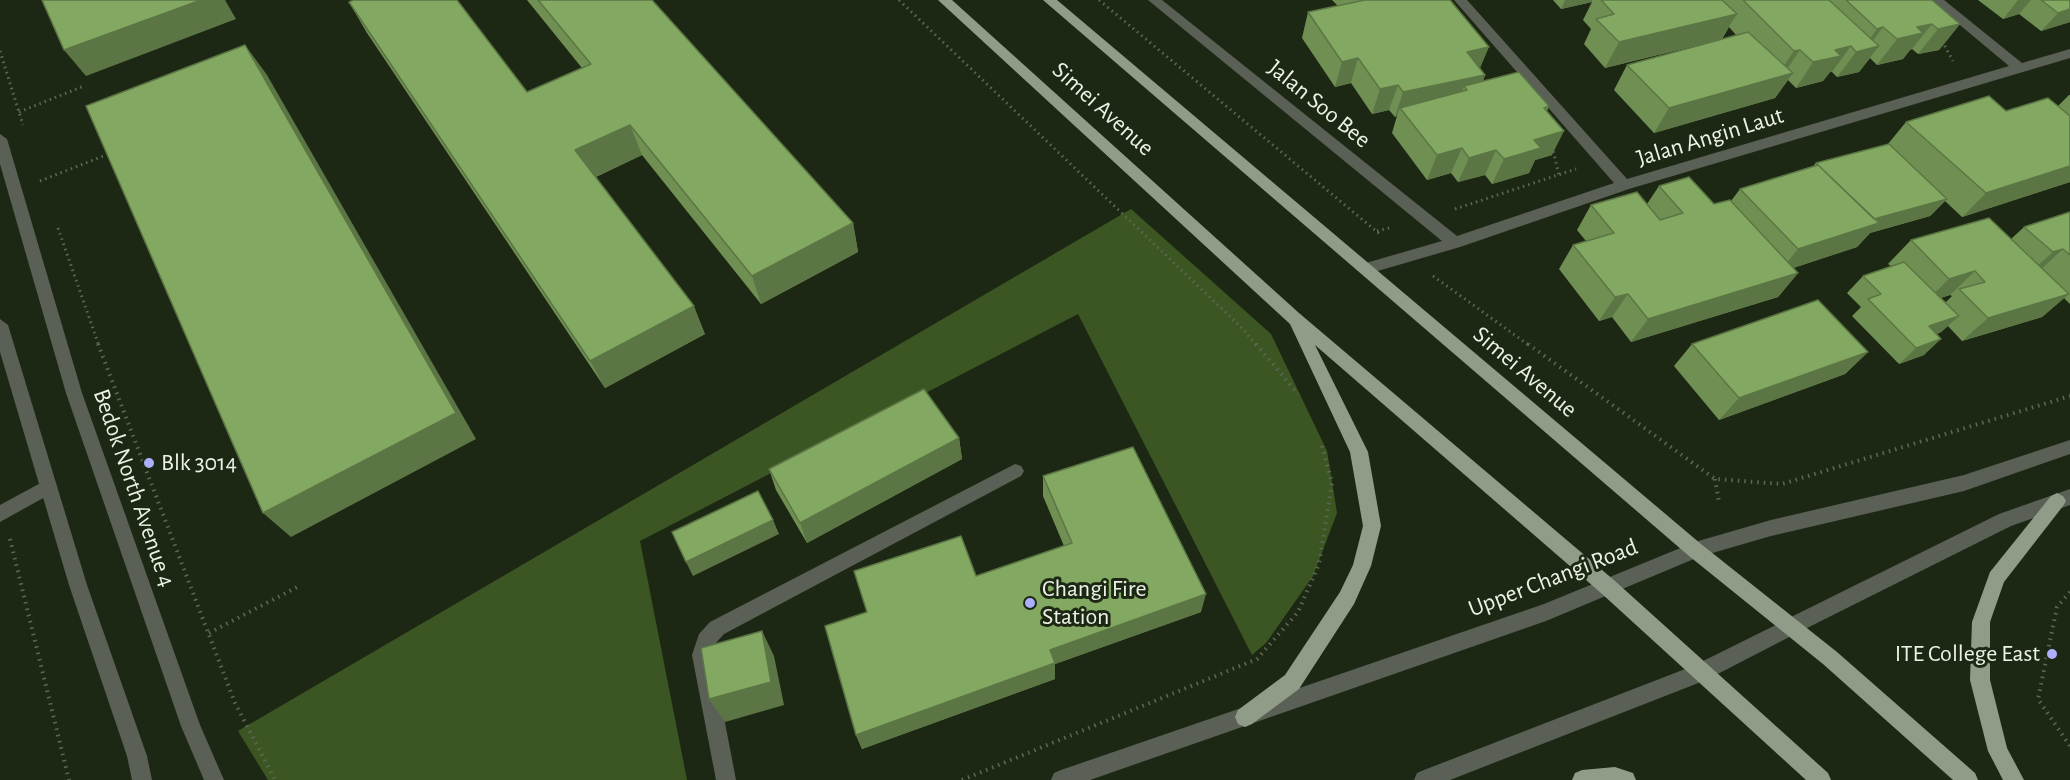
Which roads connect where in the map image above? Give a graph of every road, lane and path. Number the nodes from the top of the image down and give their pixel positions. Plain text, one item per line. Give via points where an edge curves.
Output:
1 (898, 0) edge
2 (944, 0) edge
3 (1049, 0) edge
4 (1099, 0) edge
5 (1154, 0) edge
6 (1460, 0) edge
7 (1936, 0) edge
8 (1939, 37) edge
9 (0, 51) edge
10 (2070, 53) edge
11 (1955, 64) dead end
12 (2020, 68) junction
13 (84, 86) dead end
14 (19, 112) junction
15 (25, 132) dead end
16 (0, 140) edge
17 (112, 152) edge
18 (37, 172) dead end
19 (40, 182) junction
20 (1624, 185) junction
21 (44, 193) dead end
22 (57, 226) dead end
23 (1455, 243) junction
24 (1406, 257) junction
25 (1364, 269) junction
26 (1293, 317) junction
27 (0, 325) edge
28 (2070, 396) edge
29 (1305, 402) dead end
30 (1321, 441) dead end
31 (2070, 447) edge
32 (1015, 471) dead end
33 (1715, 479) junction
34 (48, 488) junction
35 (2064, 499) edge
36 (1719, 502) dead end
37 (2, 513) edge
38 (1695, 550) junction
39 (301, 585) dead end
40 (1608, 587) junction
41 (2070, 592) edge
42 (1792, 626) junction
43 (209, 633) junction
44 (1700, 673) junction
45 (1245, 717) junction
46 (2070, 746) edge
47 (69, 780) edge
48 (142, 780) edge
49 (214, 780) edge
50 (275, 780) edge
51 (726, 780) edge
52 (962, 780) edge
53 (1061, 780) edge
54 (1424, 780) edge
55 (1582, 780) edge
56 (1626, 780) edge
57 (1821, 780) edge
58 (1968, 780) edge
59 (2014, 780) edge

1 - 29 path via 1242,328
2 - 26 main road, Simei Avenue
3 - 25 main road, Simei Avenue
4 - 24 path
5 - 23 street, Jalan Soo Bee
6 - 20 street
7 - 12 street
8 - 11 path
9 - 14 path
10 - 12 street, Jalan Angin Laut
12 - 20 street, Jalan Angin Laut
13 - 14 path
14 - 15 path
16 - 49 street, Bedok North Avenue 4 via 74,393 190,726
17 - 19 path
18 - 19 path
19 - 21 path
20 - 23 street, Jalan Angin Laut
22 - 43 path via 110,378
23 - 24 street, Jalan Angin Laut
24 - 25 street, Jalan Angin Laut
24 - 33 path
25 - 38 main road, Simei Avenue
26 - 40 main road, Simei Avenue
26 - 45 main road via 1359,452 1372,526 1362,566 1347,598 1292,682
27 - 34 street
28 - 33 path via 1782,484
30 - 52 path via 1332,483 1320,564 1298,612 1257,659
31 - 38 street, Upper Changi Road via 1964,483
32 - 51 street via 717,628 705,640 702,655
33 - 36 path
34 - 37 street
34 - 48 street
35 - 42 street via 2006,520
35 - 59 main road via 1996,578 1981,622 1980,680 1998,751
37 - 47 path
38 - 40 street, Upper Changi Road
38 - 42 main road, Simei Avenue
39 - 43 path
40 - 44 main road, Simei Avenue
40 - 45 street, Upper Changi Road
41 - 46 path via 2057,608 2038,699
42 - 44 street
42 - 58 main road, Simei Avenue
43 - 50 path via 235,703
44 - 54 street
44 - 57 main road, Simei Avenue
45 - 53 street, Upper Changi Road
55 - 56 main road

